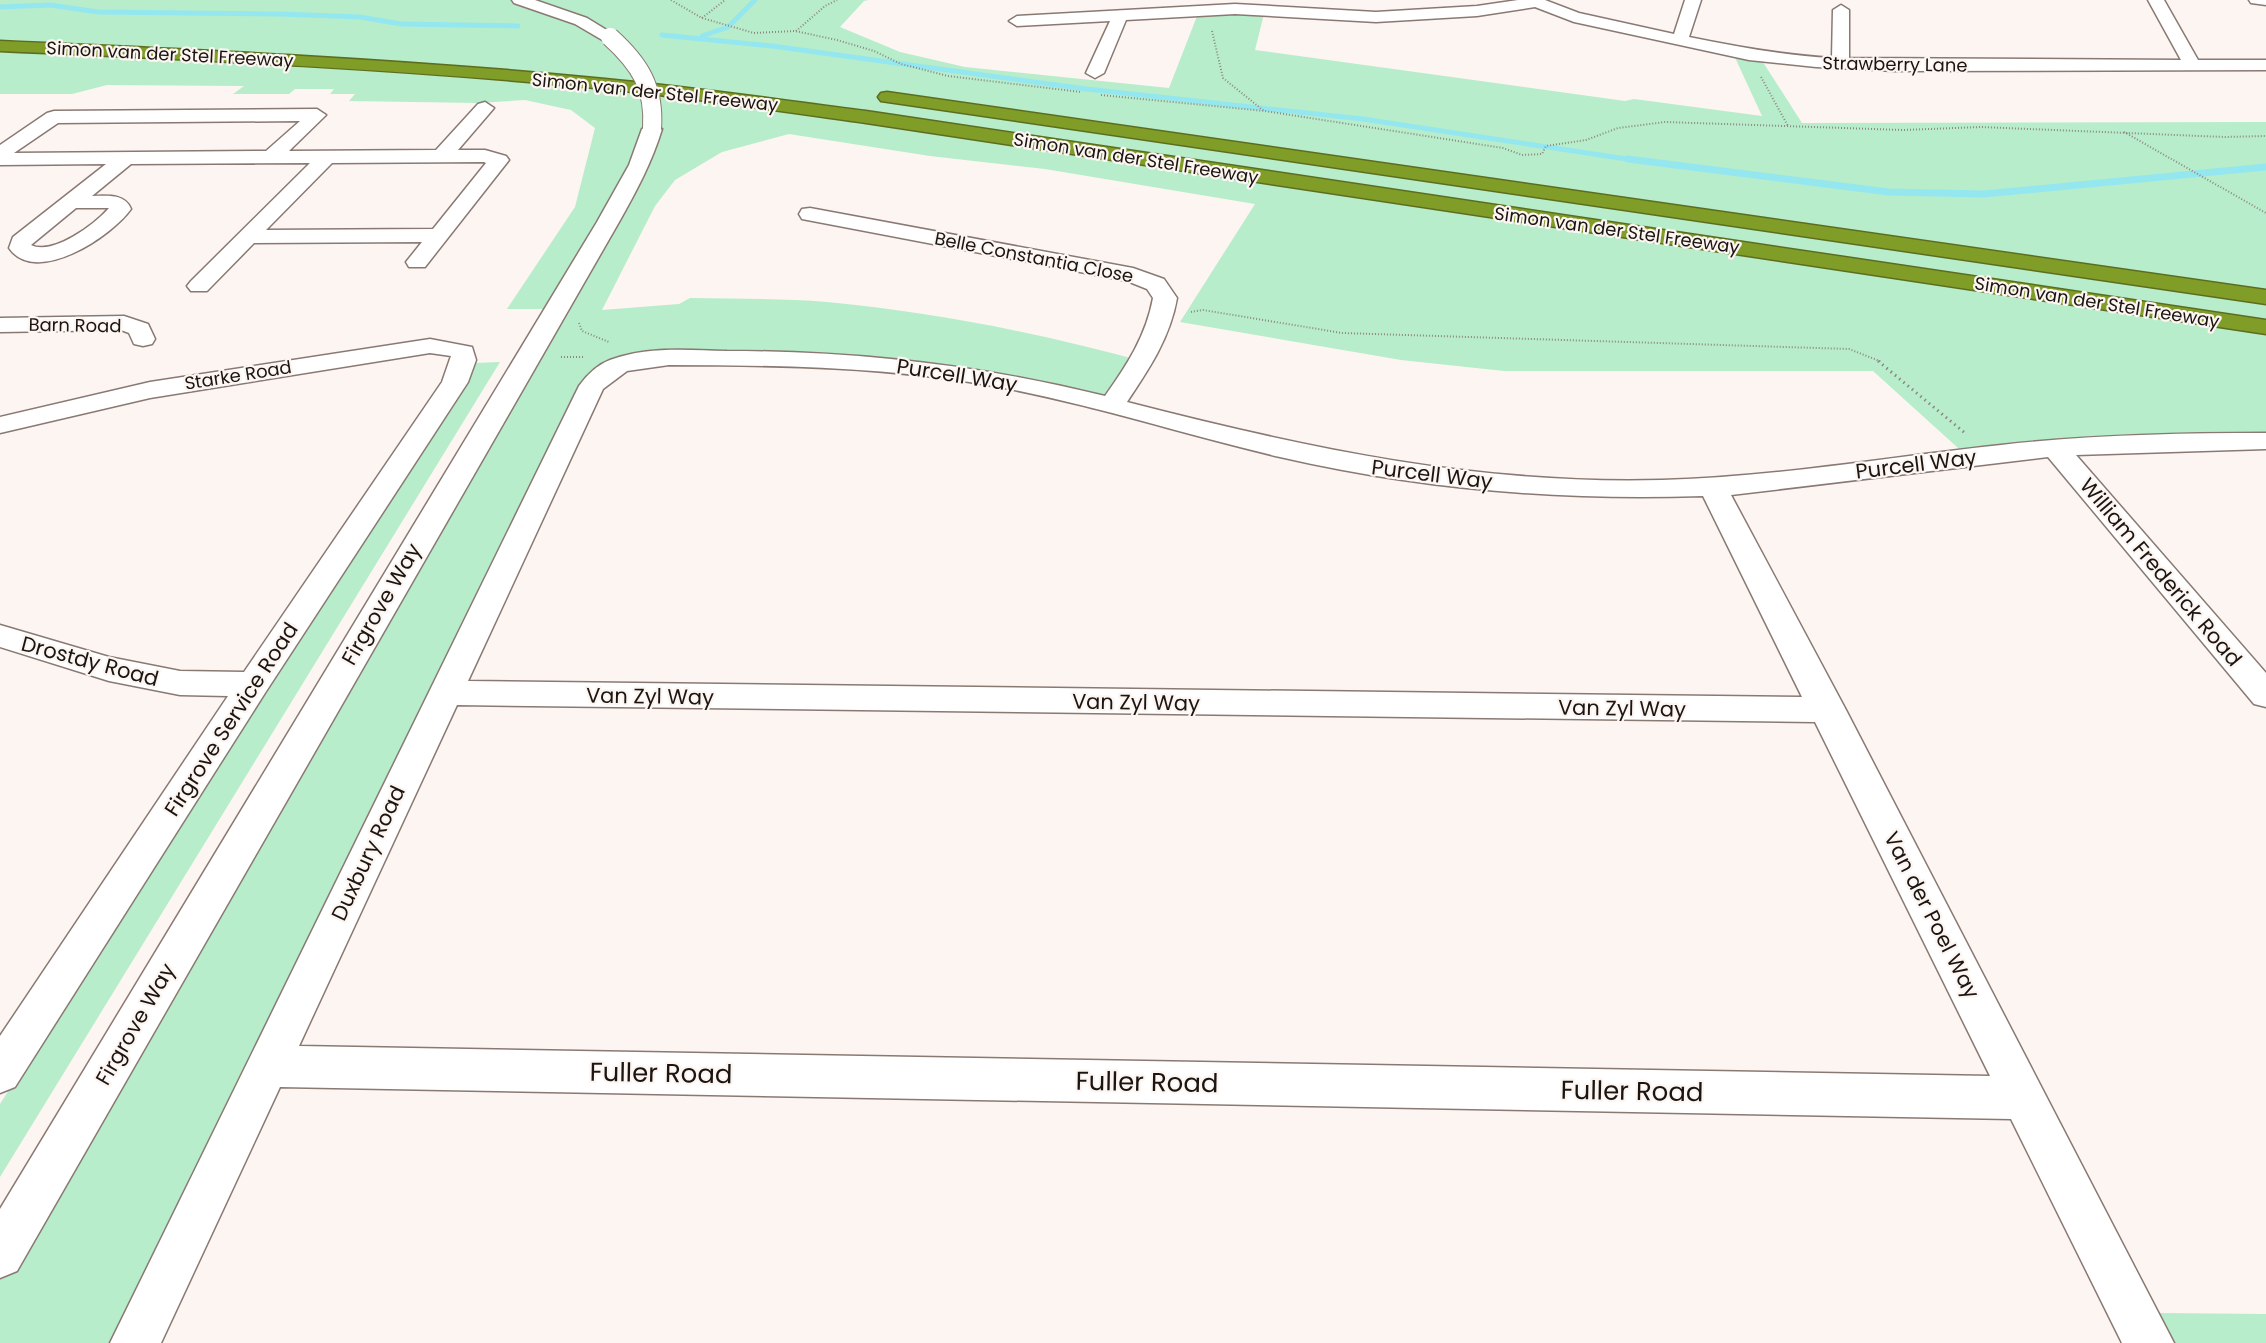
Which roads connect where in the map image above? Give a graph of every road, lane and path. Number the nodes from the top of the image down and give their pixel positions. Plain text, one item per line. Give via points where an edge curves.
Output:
1 (520, 0) edge
2 (671, 0) edge
3 (725, 0) edge
4 (837, 0) edge
5 (1693, 0) edge
6 (2156, 0) edge
7 (2257, 0) edge
8 (2266, 0) edge
9 (1534, 1) edge
10 (1182, 6) edge
11 (1211, 7) edge
12 (1841, 10) dead end
13 (1120, 16) junction
14 (702, 18) junction
15 (1017, 21) dead end
16 (0, 29) edge
17 (795, 31) junction
18 (1680, 40) junction
19 (0, 46) edge
20 (400, 48) dead end
21 (1749, 55) junction
22 (1841, 64) junction
23 (2192, 64) junction
24 (2266, 64) edge
25 (615, 65) dead end
26 (663, 70) dead end
27 (1095, 73) dead end
28 (1086, 92) dead end
29 (1097, 94) dead end
30 (870, 95) dead end
31 (486, 108) dead end
32 (1265, 111) junction
33 (1788, 126) junction
34 (2123, 131) junction
35 (2266, 136) edge
36 (0, 154) edge
37 (442, 156) junction
38 (271, 157) junction
39 (327, 157) junction
40 (0, 159) edge
41 (125, 159) junction
42 (72, 202) dead end
43 (2266, 213) edge
44 (810, 214) dead end
45 (438, 235) junction
46 (247, 237) junction
47 (417, 262) dead end
48 (199, 286) dead end
49 (2266, 297) edge
50 (1163, 314) junction
51 (571, 317) dead end
52 (0, 325) edge
53 (2266, 327) edge
54 (143, 339) dead end
55 (625, 365) junction
56 (463, 367) joint
57 (1112, 405) junction
58 (0, 425) edge
59 (1967, 434) dead end
60 (2266, 441) edge
61 (2055, 448) junction
62 (1713, 488) junction
63 (0, 636) edge
64 (253, 684) junction
65 (444, 693) junction
66 (2266, 696) edge
67 (1828, 711) junction
68 (268, 1066) junction
69 (0, 1073) edge
70 (2025, 1098) junction
71 (0, 1254) edge
72 (135, 1343) edge
73 (2149, 1343) edge

1 - 71 street, Firgrove Way, bridge via 570,16 610,37 626,51 643,71 652,94 654,110 647,147 608,222
2 - 14 path
3 - 14 path
4 - 17 path
5 - 18 street
6 - 23 street
7 - 8 street
9 - 11 street via 1477,11 1376,17
9 - 18 street, Strawberry Lane via 1574,17
10 - 11 street
10 - 13 street
11 - 32 path via 1223,78
12 - 22 street
13 - 15 street
13 - 27 street
14 - 17 path via 754,33
16 - 20 highway, Simon van der Stel Freeway
17 - 28 path via 837,40 901,64 948,76
18 - 21 street, Strawberry Lane
19 - 53 highway, Simon van der Stel Freeway via 342,63 596,83 712,97
21 - 22 street, Strawberry Lane
21 - 33 path
22 - 23 street, Strawberry Lane
23 - 24 street, Strawberry Lane
25 - 26 highway, Simon van der Stel Freeway
29 - 32 path
30 - 49 highway, Simon van der Stel Freeway
31 - 37 street
32 - 33 path via 1534,156 1542,154 1546,146 1586,140 1618,128 1665,122
33 - 34 path
34 - 35 path
34 - 43 path
36 - 38 street via 54,117 317,115
37 - 39 street
37 - 45 street via 500,160
38 - 39 street
38 - 41 street
39 - 46 street
40 - 41 street
41 - 42 street
44 - 50 street, Belle Constantia Close via 1140,277 1162,291
45 - 46 street
45 - 47 street
46 - 48 street
50 - 57 street via 1142,361
50 - 59 path via 1203,310 1342,333 1849,349 1884,363
51 - 55 path via 582,331 632,352
52 - 54 street, Barn Road via 124,323 139,329
55 - 57 street, Purcell Way via 772,358 899,365 1005,381
55 - 65 street, Duxbury Road via 592,386
56 - 58 street, Starke Road via 463,352 430,346 150,390
56 - 64 street, Firgrove Service Road
57 - 62 street, Purcell Way via 1259,444 1384,470 1503,483
60 - 61 street, Purcell Way
61 - 62 street, Purcell Way
61 - 66 street, William Frederick Road
62 - 67 street, Van der Poel Way
63 - 64 street, Drostdy Road via 109,669 180,683
64 - 69 street, Firgrove Service Road
65 - 67 street, Van Zyl Way
65 - 68 street, Duxbury Road
67 - 70 street, Van der Poel Way
68 - 70 street, Fuller Road
68 - 72 street, Duxbury Road
70 - 73 street, Van der Poel Way

